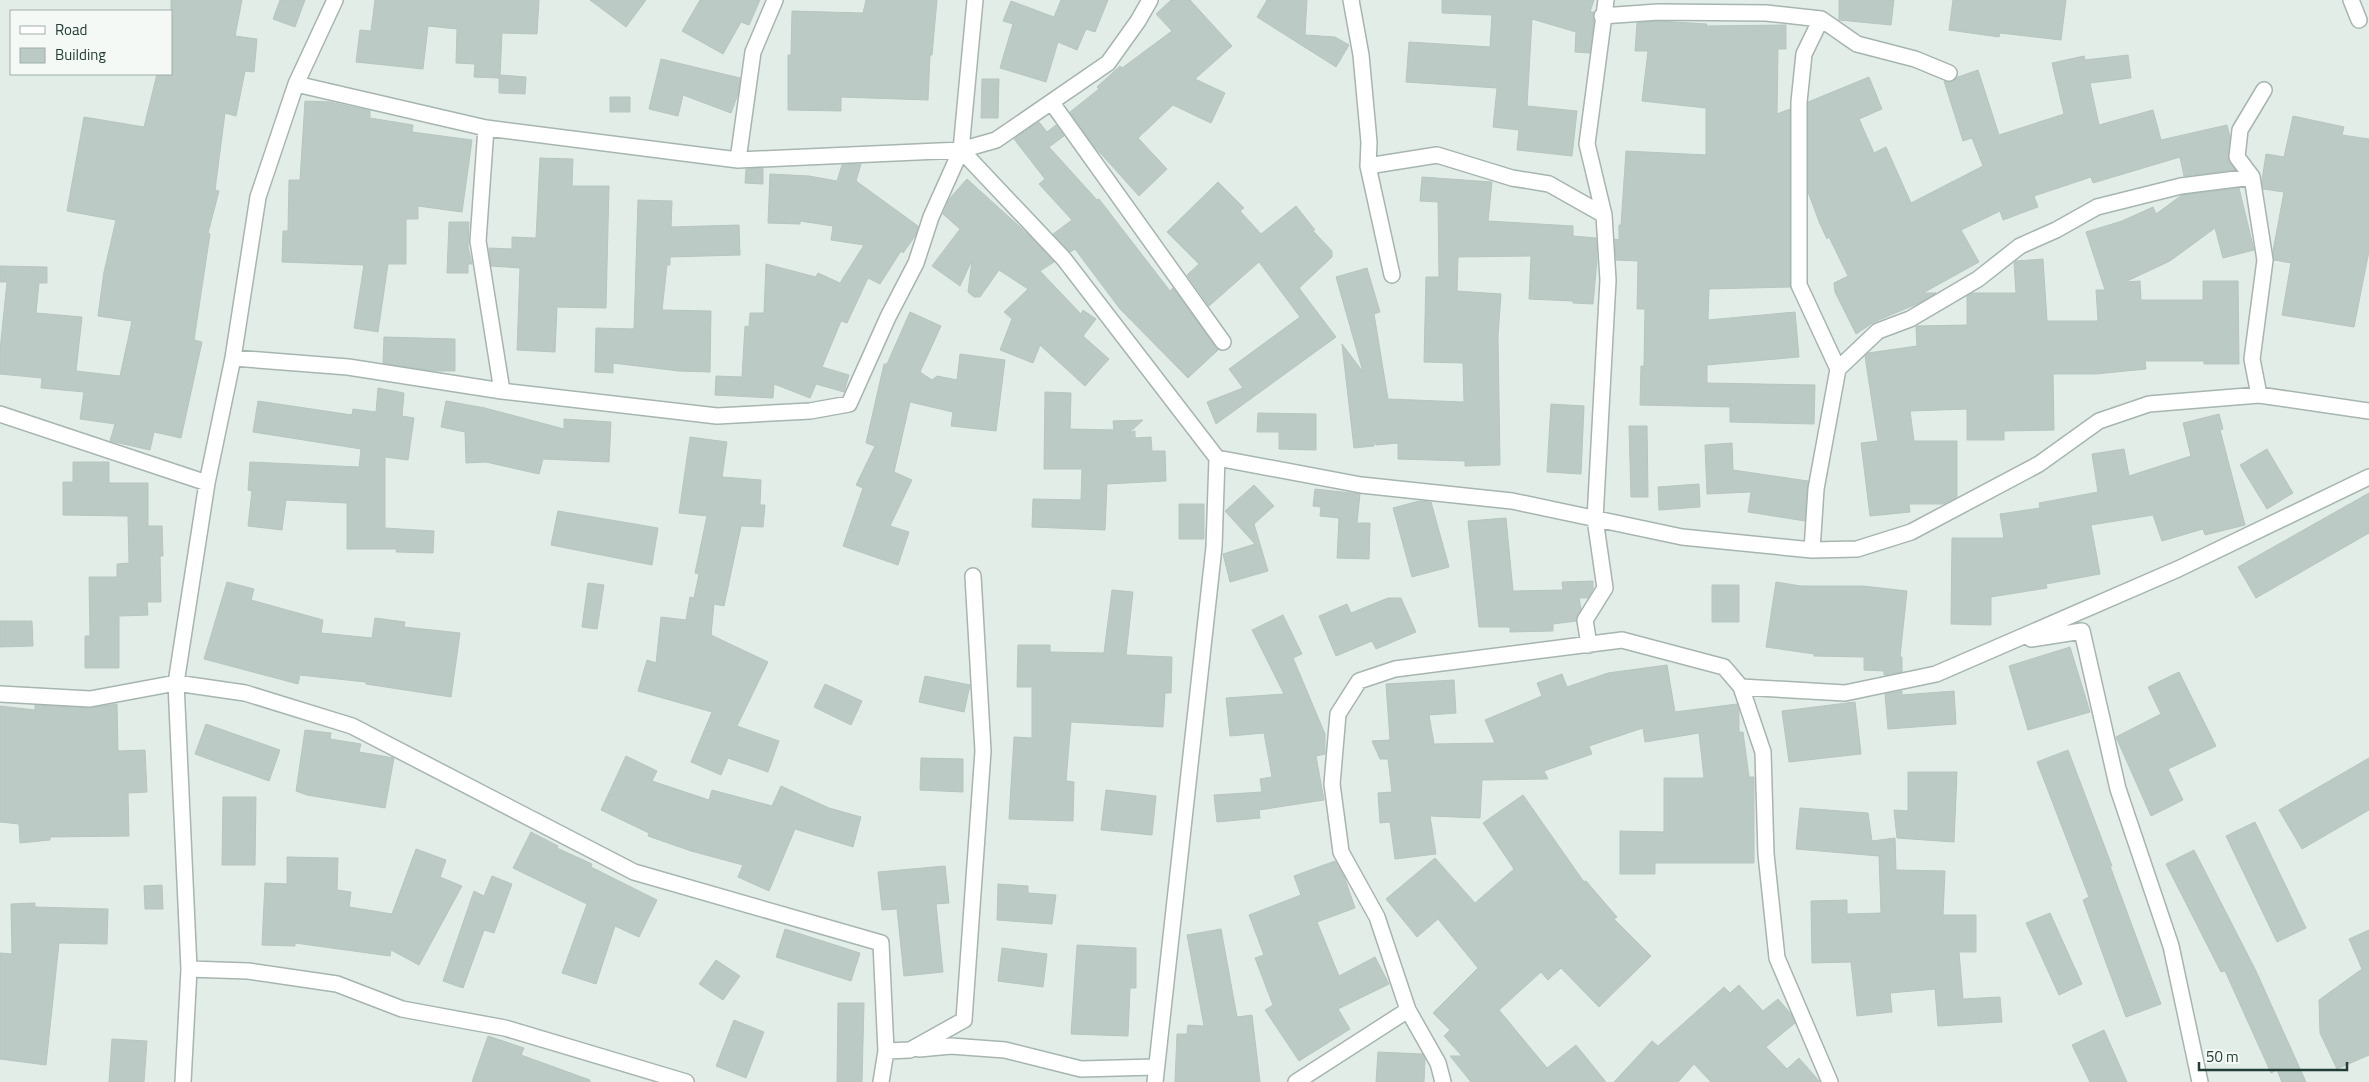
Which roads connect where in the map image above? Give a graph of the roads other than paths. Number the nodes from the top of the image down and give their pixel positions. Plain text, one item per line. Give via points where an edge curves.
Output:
1 (334, 0) edge
2 (774, 0) edge
3 (975, 0) edge
4 (1150, 0) edge
5 (1351, 0) edge
6 (1606, 0) edge
7 (2351, 0) edge
8 (1602, 16) junction
9 (1821, 19) junction
10 (2358, 20) dead end
11 (1949, 73) dead end
12 (296, 84) junction
13 (2264, 90) dead end
14 (1052, 103) junction
15 (486, 128) junction
16 (961, 150) junction
17 (738, 160) junction
18 (1368, 166) junction
19 (2252, 177) junction
20 (1604, 215) junction
21 (1392, 275) dead end
22 (1223, 342) dead end
23 (233, 358) junction
24 (1838, 369) junction
25 (502, 391) junction
26 (2259, 395) junction
27 (2369, 411) edge
28 (0, 414) edge
29 (1217, 458) junction
30 (2369, 477) edge
31 (207, 482) junction
32 (1595, 519) junction
33 (1812, 550) junction
34 (973, 576) dead end
35 (2011, 641) junction
36 (1589, 645) junction
37 (176, 683) junction
38 (1741, 687) junction
39 (0, 694) edge
40 (190, 969) junction
41 (1408, 1010) junction
42 (910, 1050) junction
43 (886, 1051) junction
44 (1155, 1075) edge
45 (182, 1082) edge
46 (686, 1082) edge
47 (881, 1082) edge
48 (1296, 1082) edge
49 (1443, 1082) edge
50 (1830, 1082) edge
51 (2200, 1082) edge

1 - 12 street
2 - 17 street via 753,52
3 - 16 street
4 - 14 street via 1108,63
5 - 18 street via 1361,55
6 - 8 street
7 - 10 street
8 - 9 street via 1707,12
8 - 20 street via 1588,144
9 - 11 street via 1857,44 1916,59
9 - 24 street via 1804,54 1799,102 1799,285
12 - 15 street
12 - 23 street via 258,198
13 - 19 street via 2240,130 2237,157
14 - 16 street via 996,140
14 - 22 street
15 - 17 street
15 - 25 street via 478,242
16 - 17 street
16 - 25 street via 931,217 916,263 849,404 717,416
16 - 29 street via 1064,259
18 - 20 street via 1436,156 1512,178 1549,184
18 - 21 street
19 - 24 street via 2181,186 2097,207 2020,246 1978,279 1910,319 1878,331
19 - 26 street via 2264,260 2252,359
20 - 32 street via 1608,280
23 - 25 street via 348,367
23 - 31 street
24 - 33 street via 1816,489
26 - 27 street
26 - 33 street via 2149,404 2099,421 2039,464 1911,532 1857,549
28 - 31 street
29 - 32 street via 1361,485 1512,501
29 - 44 street via 1214,547
30 - 35 street via 2178,568
31 - 37 street
32 - 33 street via 1682,537
32 - 36 street via 1605,588 1585,620
34 - 42 street via 983,751 964,1020
35 - 38 street via 1936,674 1845,693
35 - 51 street via 2082,631 2118,789 2171,946
36 - 38 street via 1622,640 1673,652 1724,667
36 - 41 street via 1395,669 1359,681 1338,714 1332,784 1341,852 1377,917
37 - 39 street via 90,700
37 - 40 street
37 - 43 street via 245,693 352,726 634,872 881,943
38 - 50 street via 1763,752 1766,854 1777,958
40 - 45 street
40 - 46 street via 248,970 337,984 402,1009 505,1028
41 - 48 street
41 - 49 street via 1438,1063
42 - 43 street
42 - 44 street via 952,1046 1006,1050 1081,1069
43 - 47 street

